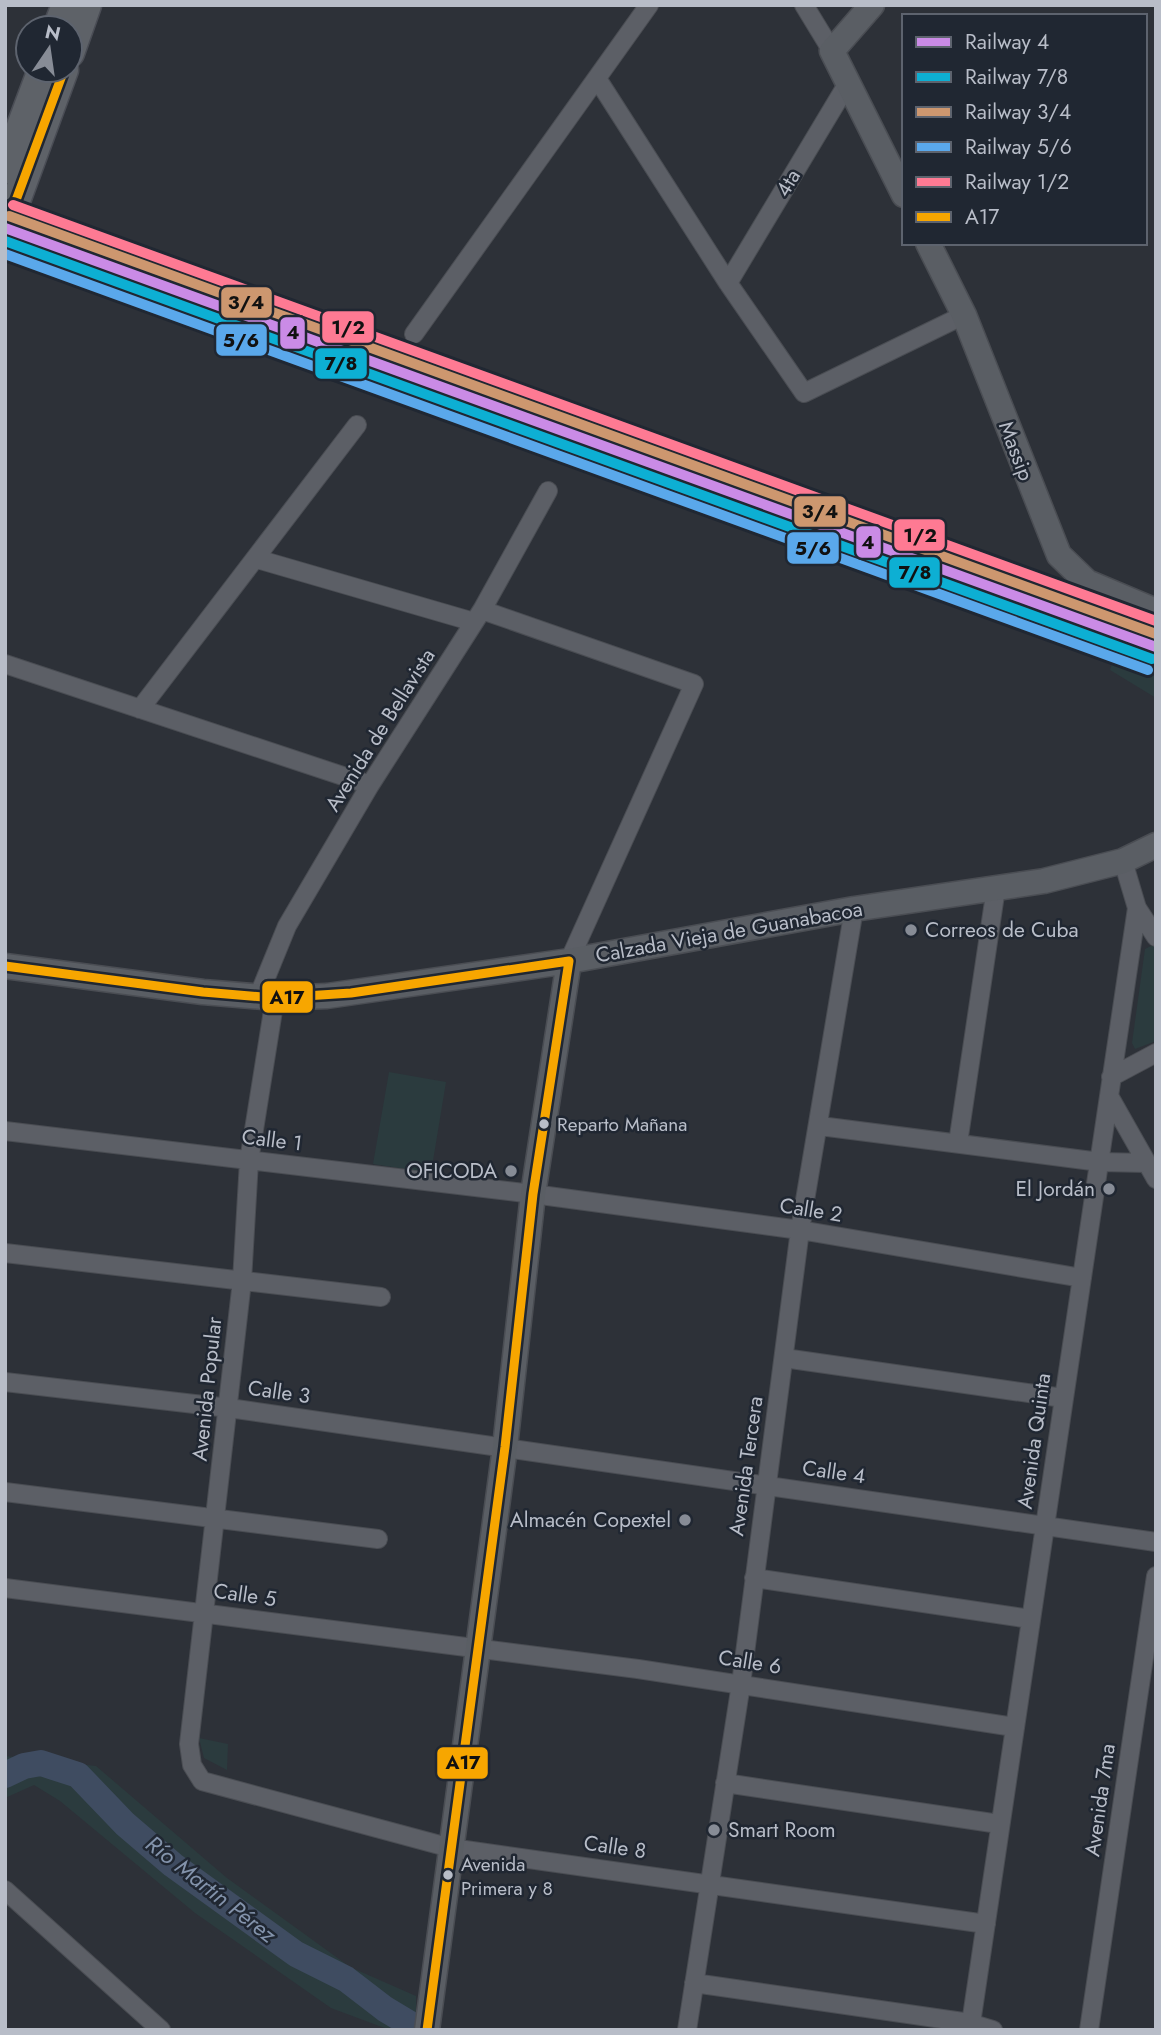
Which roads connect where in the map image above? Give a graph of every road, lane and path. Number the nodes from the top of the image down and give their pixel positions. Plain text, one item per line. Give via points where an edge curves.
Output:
1 (649, 5) edge
2 (804, 5) edge
3 (872, 5) edge
4 (832, 51) junction
5 (598, 80) junction
6 (848, 83) junction
7 (37, 84) edge
8 (59, 84) edge
9 (5, 169) edge
10 (902, 191) edge
11 (5, 230) edge
12 (929, 245) edge
13 (728, 283) junction
14 (964, 315) junction
15 (414, 334) dead end
16 (357, 425) dead end
17 (548, 491) dead end
18 (257, 559) junction
19 (1156, 611) edge
20 (478, 616) junction
21 (5, 664) edge
22 (140, 709) junction
23 (370, 785) junction
24 (1156, 845) edge
25 (1123, 861) junction
26 (996, 888) junction
27 (1137, 908) junction
28 (854, 909) junction
29 (1156, 937) edge
30 (569, 961) junction
31 (5, 966) edge
32 (267, 997) junction
33 (1156, 1053) edge
34 (1111, 1077) junction
35 (1109, 1096) junction
36 (820, 1126) junction
37 (5, 1131) edge
38 (958, 1143) junction
39 (249, 1161) junction
40 (1100, 1162) junction
41 (1151, 1171) edge
42 (533, 1194) junction
43 (800, 1230) junction
44 (5, 1253) edge
45 (1082, 1278) junction
46 (242, 1281) junction
47 (381, 1297) dead end
48 (784, 1358) junction
49 (5, 1382) edge
50 (1063, 1398) junction
51 (229, 1408) junction
52 (505, 1447) junction
53 (767, 1485) junction
54 (5, 1492) edge
55 (216, 1517) junction
56 (1045, 1525) junction
57 (378, 1539) dead end
58 (1156, 1542) edge
59 (1156, 1576) edge
60 (754, 1578) junction
61 (5, 1588) edge
62 (204, 1612) junction
63 (1030, 1619) junction
64 (478, 1648) junction
65 (741, 1684) junction
66 (1014, 1727) junction
67 (202, 1782) joint
68 (725, 1783) junction
69 (999, 1824) junction
70 (452, 1848) junction
71 (710, 1883) junction
72 (5, 1890) edge
73 (986, 1924) junction
74 (694, 1983) junction
75 (970, 2027) edge
76 (161, 2030) edge
77 (427, 2030) edge
78 (687, 2030) edge
79 (993, 2030) edge
80 (1089, 2030) edge

1 - 5 street
2 - 4 street
3 - 4 main road
4 - 6 main road
5 - 13 street
5 - 15 street
6 - 10 main road
6 - 13 street, 4ta
7 - 9 main road
8 - 11 main road
12 - 14 main road, Massip
13 - 14 street via 804,393
14 - 19 main road, Massip via 1059,555 1087,582
16 - 18 street
17 - 20 street, Avenida de Bellavista
18 - 20 street
18 - 22 street
20 - 23 street, Avenida de Bellavista
20 - 30 street via 694,684
21 - 22 street
22 - 23 street
23 - 32 street, Avenida de Bellavista via 287,926
24 - 25 main road, Calzada Vieja de Guanabacoa
25 - 26 main road, Calzada Vieja de Guanabacoa
25 - 27 street, Avenida Quinta
26 - 28 main road, Calzada Vieja de Guanabacoa
26 - 38 street
27 - 29 street
27 - 34 street, Avenida Quinta
28 - 30 main road, Calzada Vieja de Guanabacoa
28 - 36 street, Avenida Tercera
30 - 32 main road, Calzada Vieja de Guanabacoa via 351,993
30 - 42 main road
31 - 32 main road, Calzada Vieja de Guanabacoa
32 - 39 street, Avenida Popular
33 - 34 street
34 - 35 street, Avenida Quinta
35 - 40 street, Avenida Quinta
35 - 41 street
36 - 38 street
36 - 43 street, Avenida Tercera
37 - 39 street, Calle 1
38 - 40 street
39 - 42 street, Calle 1
39 - 46 street, Avenida Popular
40 - 41 street
40 - 45 street, Avenida Quinta
42 - 43 street, Calle 2
42 - 52 main road
43 - 45 street, Calle 2
43 - 48 street, Avenida Tercera
44 - 46 street
45 - 50 street, Avenida Quinta
46 - 47 street
46 - 51 street, Avenida Popular
48 - 50 street
48 - 53 street, Avenida Tercera
49 - 51 street, Calle 3
50 - 56 street, Avenida Quinta
51 - 52 street, Calle 3
51 - 55 street, Avenida Popular
52 - 53 street, Calle 4
52 - 64 main road
53 - 56 street, Calle 4
53 - 60 street, Avenida Tercera
54 - 55 street
55 - 57 street
55 - 62 street, Avenida Popular
56 - 58 street, Calle 4
56 - 63 street, Avenida Quinta
59 - 80 street, Avenida 7ma
60 - 63 street
60 - 65 street, Avenida Tercera
61 - 62 street, Calle 5
62 - 64 street, Calle 5
62 - 67 street, Avenida Popular via 189,1744 192,1765
63 - 66 street, Avenida Quinta
64 - 65 street, Calle 6
64 - 70 main road
65 - 66 street, Calle 6
65 - 68 street, Avenida Tercera
66 - 69 street, Avenida Quinta
67 - 70 street, Calle 8
68 - 69 street
68 - 71 street, Avenida Tercera
69 - 73 street, Avenida Quinta
70 - 71 street, Calle 8
70 - 77 main road
71 - 73 street, Calle 8
71 - 74 street, Avenida Tercera
72 - 76 street
73 - 75 street, Avenida Quinta
74 - 75 street
74 - 78 street, Avenida Tercera
75 - 79 street

